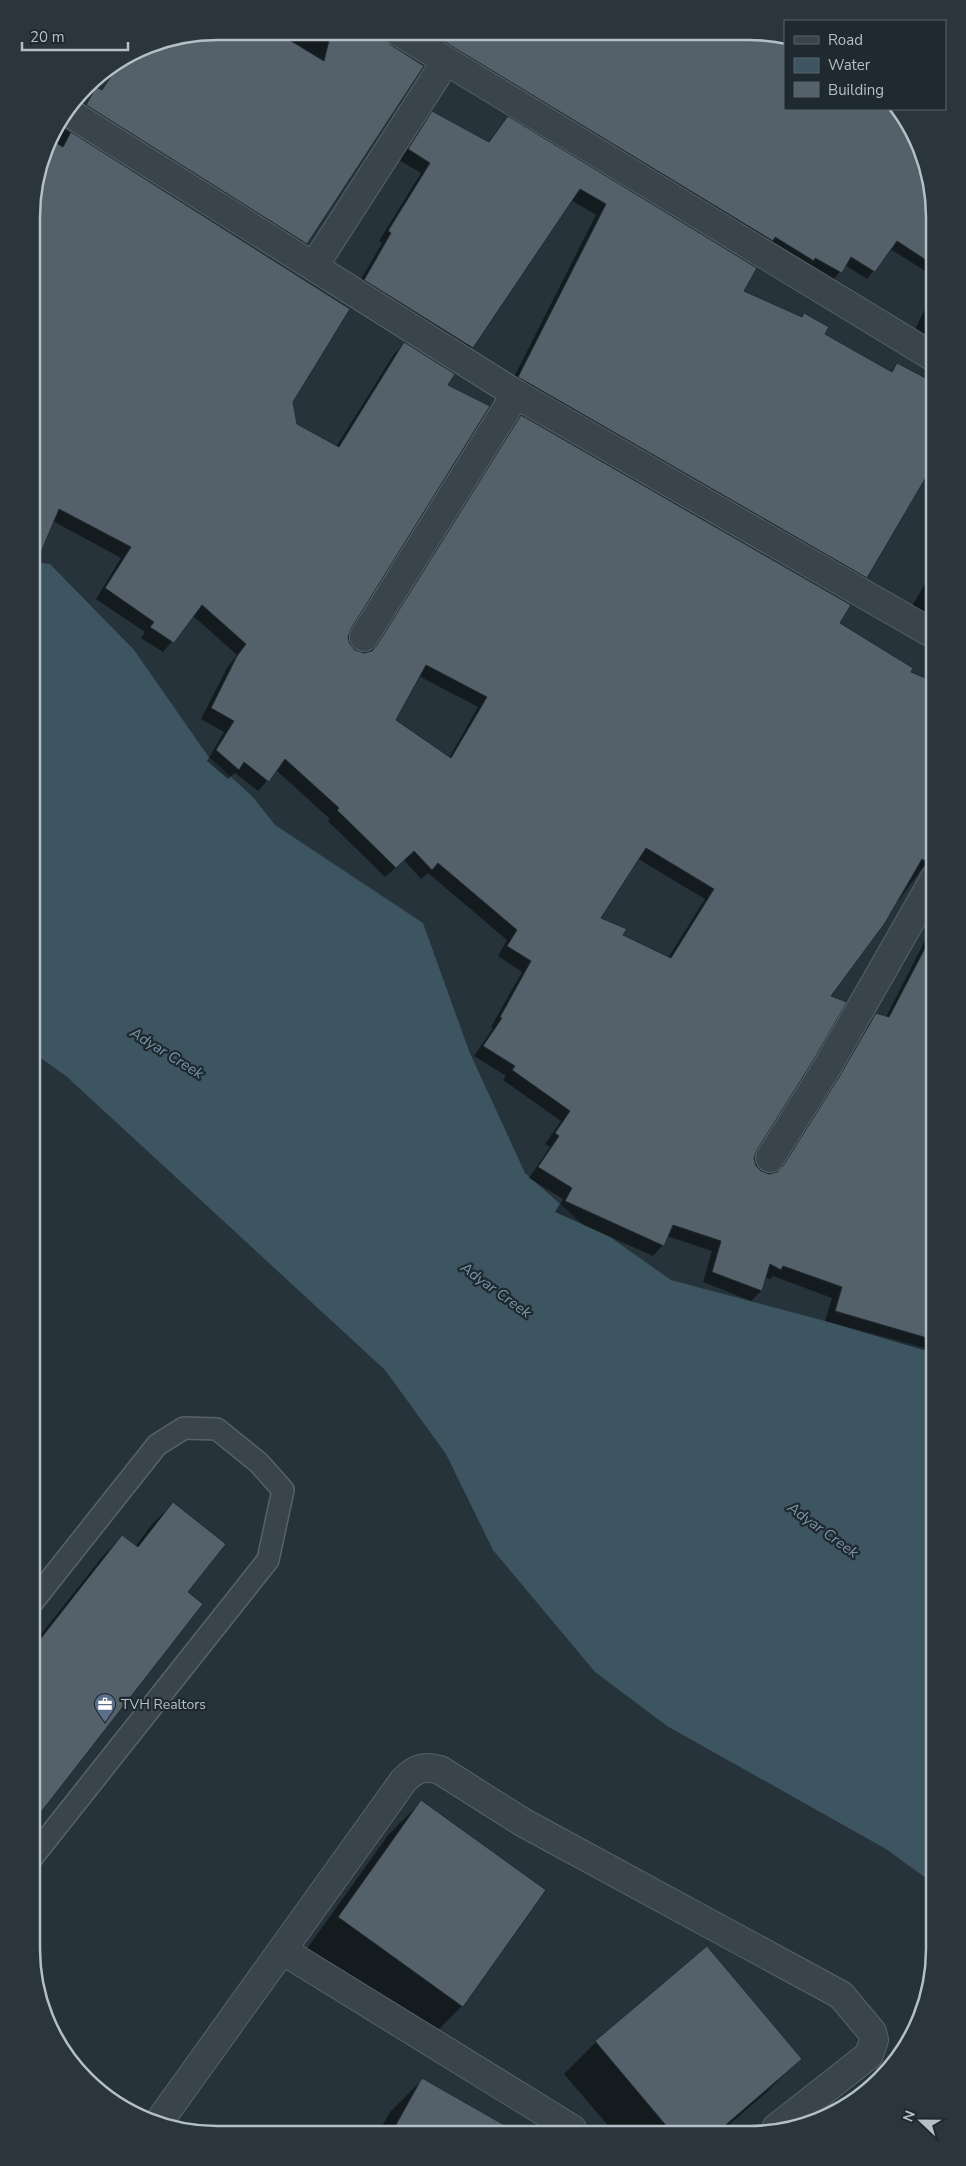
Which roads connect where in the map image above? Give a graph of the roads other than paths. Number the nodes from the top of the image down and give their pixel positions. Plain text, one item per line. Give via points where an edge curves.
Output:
1 (412, 40) edge
2 (446, 61) junction
3 (73, 115) edge
4 (314, 266) junction
5 (926, 353) edge
6 (516, 394) junction
7 (926, 630) edge
8 (364, 638) dead end
9 (926, 894) edge
10 (770, 1158) dead end
11 (40, 1593) edge
12 (40, 1848) edge
13 (282, 1950) junction
14 (162, 2118) edge
15 (782, 2123) edge
16 (567, 2126) edge

1 - 2 street
2 - 4 street
2 - 5 street
3 - 4 street
4 - 6 street
6 - 7 street
6 - 8 street
9 - 10 street via 826,1069
11 - 12 lane via 157,1445 184,1428 217,1428 259,1463 283,1490 268,1560
13 - 14 street
13 - 15 street via 404,1780 421,1768 440,1770 524,1823 841,1995 872,2032 873,2047 863,2060
13 - 16 street

